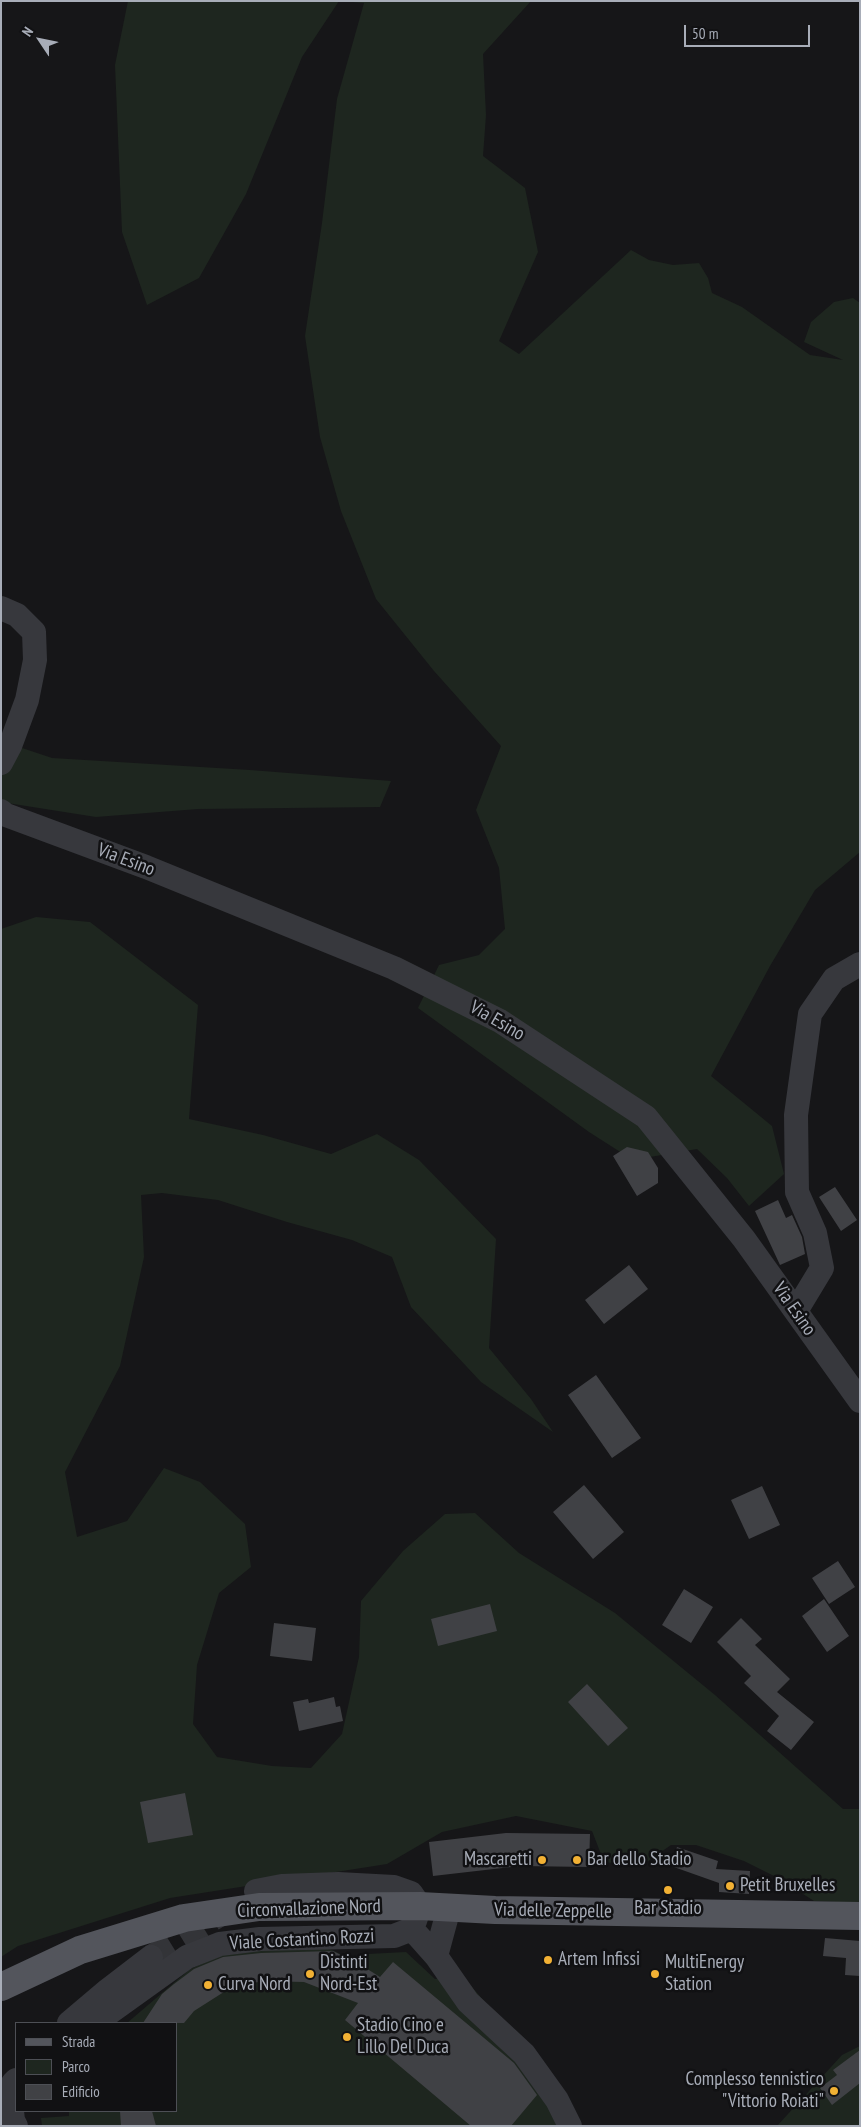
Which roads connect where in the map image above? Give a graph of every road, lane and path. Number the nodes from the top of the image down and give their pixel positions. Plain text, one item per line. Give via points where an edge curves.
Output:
1 (1, 608) edge
2 (1, 763) edge
3 (4, 813) edge
4 (860, 964) edge
5 (796, 1310) junction
6 (860, 1401) edge
7 (256, 1891) dead end
8 (449, 1908) junction
9 (860, 1916) edge
10 (416, 1918) junction
11 (436, 1956) junction
12 (151, 1957) tunnel mouth
13 (1, 1987) edge
14 (70, 2022) edge
15 (96, 2022) edge
16 (15, 2081) edge
17 (16, 2126) edge
18 (570, 2126) edge

1 - 2 street via 17,615 34,632 36,660 27,700
3 - 5 street, Via Esino via 394,968 500,1021 646,1117 744,1239
4 - 5 street via 834,979 810,1014 796,1115 797,1192 814,1233 822,1268
5 - 6 street, Via Esino
7 - 10 street via 282,1886 338,1884 394,1887 412,1893
8 - 9 main road, Via delle Zeppelle
8 - 10 main road, Via delle Zeppelle
8 - 11 street
10 - 11 street
10 - 13 main road, Circonvallazione Nord via 259,1907 184,1918 80,1950
10 - 15 street, Viale Costantino Rozzi via 394,1936 260,1938 220,1944 187,1957
11 - 18 street via 468,2002 524,2054 557,2100
12 - 14 street
16 - 17 street via 10,2103

